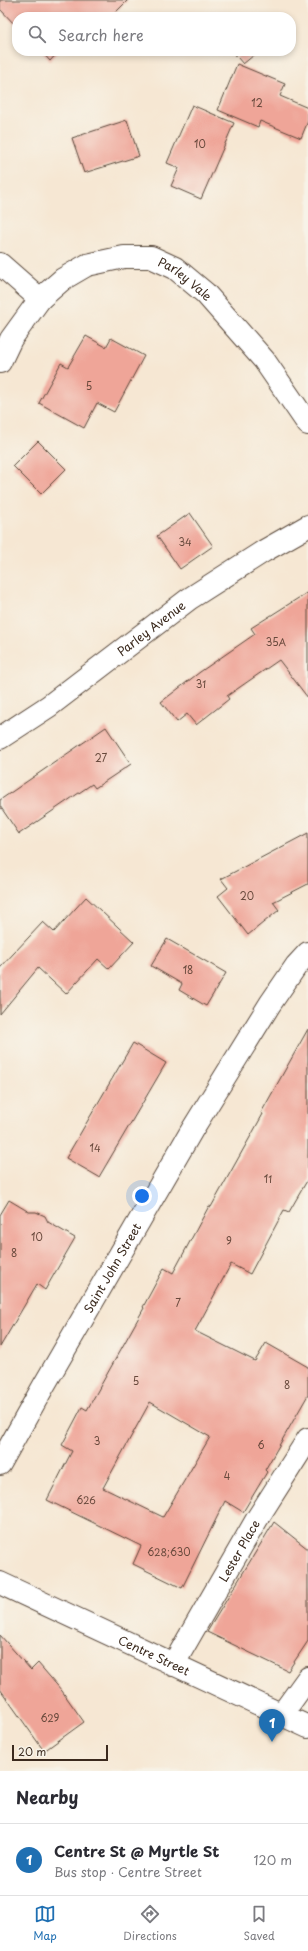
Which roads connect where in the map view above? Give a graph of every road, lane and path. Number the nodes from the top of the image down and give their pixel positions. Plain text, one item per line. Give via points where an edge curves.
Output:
1 (0, 264) edge
2 (40, 299) junction
3 (0, 362) edge
4 (308, 424) edge
5 (308, 526) edge
6 (0, 738) edge
7 (308, 954) edge
8 (308, 1439) edge
9 (0, 1464) edge
10 (0, 1583) edge
11 (173, 1665) junction
12 (308, 1678) edge
13 (282, 1714) junction
14 (308, 1727) edge

1 - 2 street
2 - 3 street, Parley Vale via 11,339
2 - 4 street, Parley Vale via 63,279 87,265 124,257 150,256 157,259 175,268 205,293 264,360
5 - 6 street, Parley Avenue via 189,599 49,706
7 - 9 street, Saint John Street via 296,966 270,1004 192,1130
8 - 11 street, Lester Place via 256,1519
10 - 11 street, Centre Street
11 - 13 street, Centre Street
12 - 13 street
13 - 14 street, Centre Street

